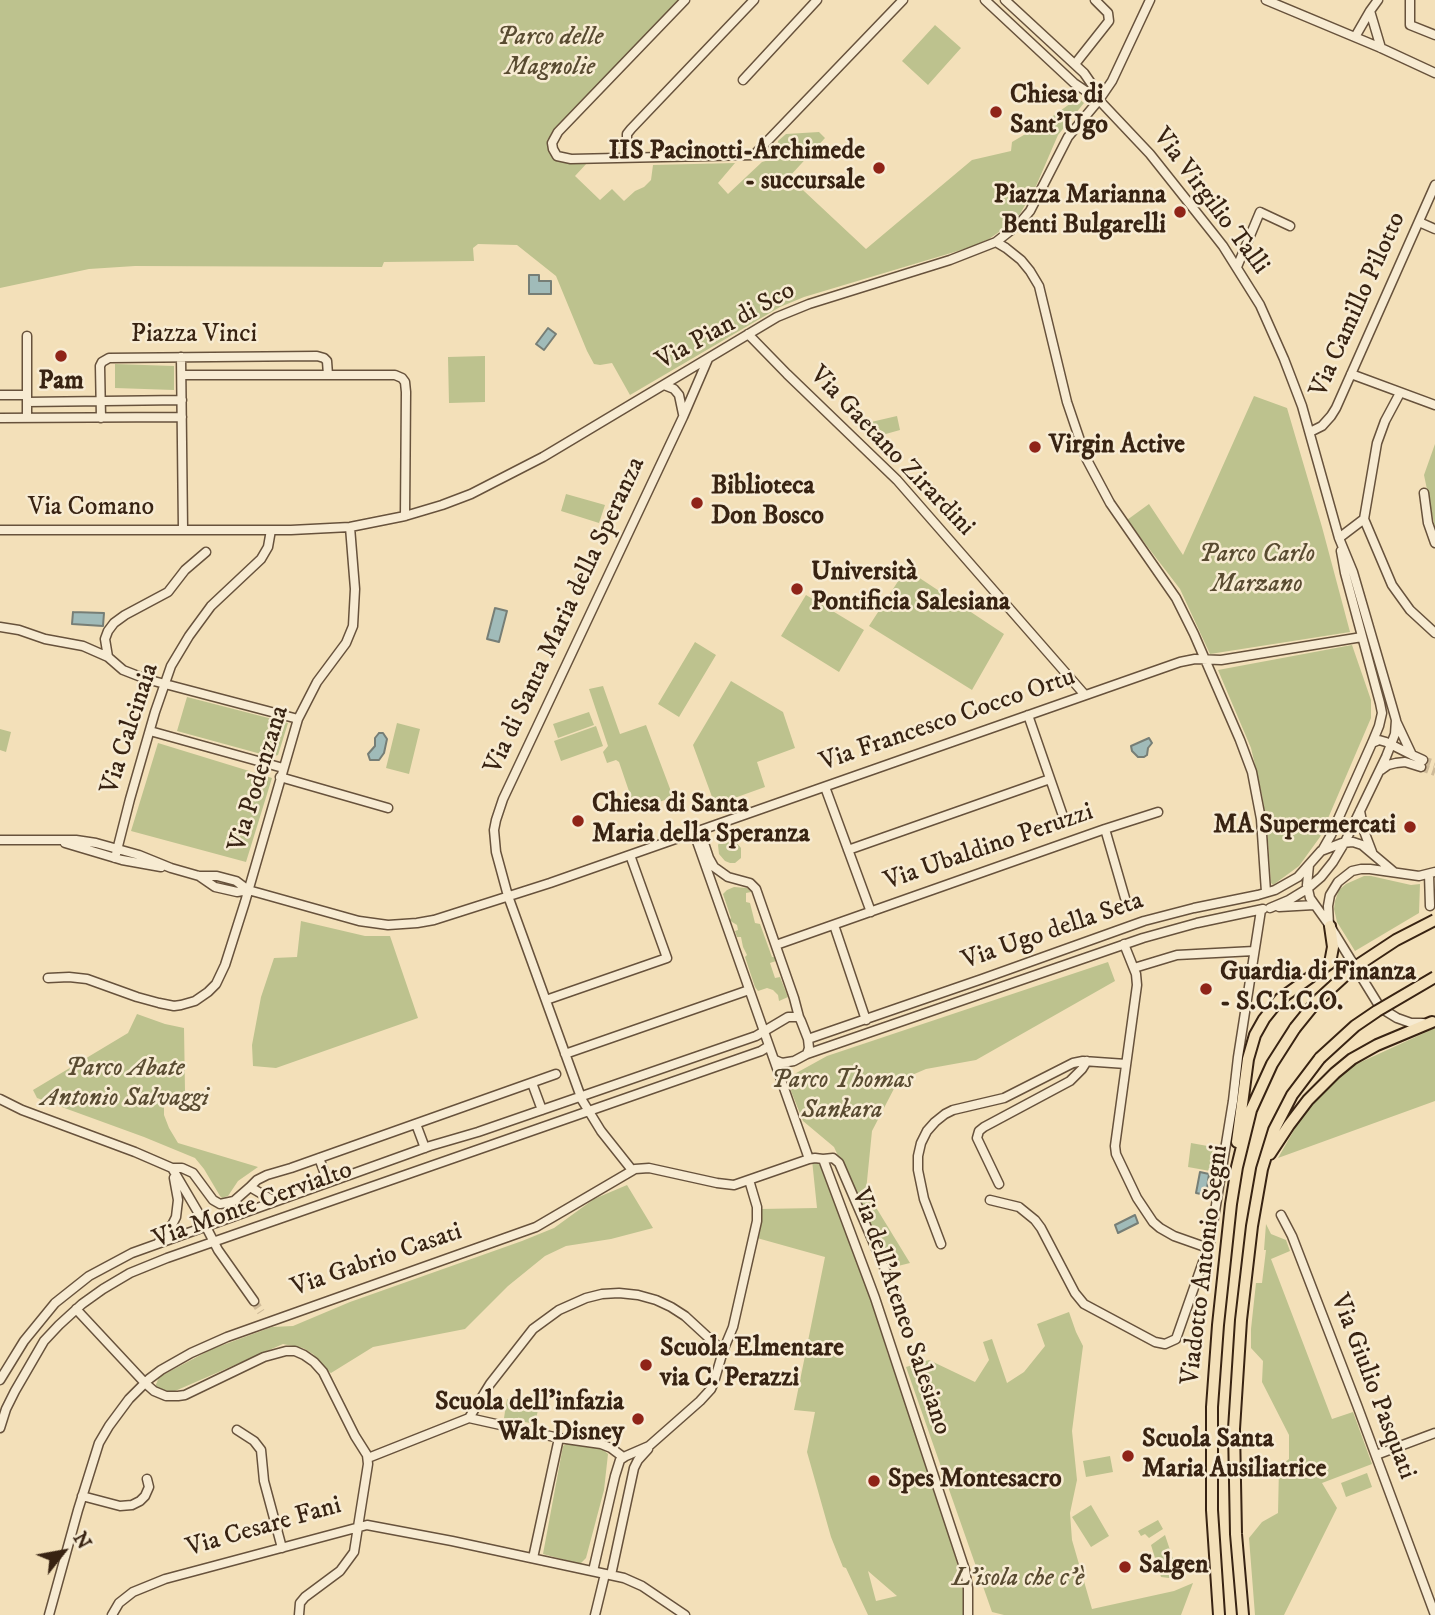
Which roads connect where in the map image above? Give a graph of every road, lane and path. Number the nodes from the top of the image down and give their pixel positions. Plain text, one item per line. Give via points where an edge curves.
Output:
1 (685, 0) edge
2 (754, 0) edge
3 (817, 0) edge
4 (904, 0) edge
5 (985, 0) edge
6 (1004, 0) edge
7 (1096, 0) edge
8 (1150, 0) edge
9 (1266, 0) edge
10 (1378, 0) edge
11 (1410, 0) edge
12 (1370, 11) junction
13 (1435, 35) edge
14 (1355, 37) junction
15 (1381, 48) junction
16 (1075, 65) junction
17 (1435, 74) edge
18 (743, 80) dead end
19 (1099, 100) junction
20 (637, 157) junction
21 (1435, 185) edge
22 (1419, 222) junction
23 (1290, 226) dead end
24 (1435, 229) edge
25 (996, 243) junction
26 (1237, 267) junction
27 (748, 334) junction
28 (27, 336) dead end
29 (181, 357) junction
30 (708, 359) junction
31 (1351, 374) junction
32 (182, 375) junction
33 (328, 375) junction
34 (664, 385) junction
35 (1400, 393) junction
36 (0, 394) edge
37 (27, 399) junction
38 (182, 400) junction
39 (100, 401) junction
40 (1435, 405) edge
41 (683, 416) junction
42 (182, 417) junction
43 (0, 418) edge
44 (27, 418) junction
45 (101, 418) junction
46 (1310, 432) junction
47 (1424, 493) dead end
48 (405, 516) junction
49 (1364, 519) junction
50 (351, 527) junction
51 (183, 529) junction
52 (0, 530) edge
53 (271, 530) junction
54 (1339, 538) junction
55 (1435, 542) edge
56 (206, 552) dead end
57 (0, 627) edge
58 (1435, 634) edge
59 (1362, 637) junction
60 (108, 657) junction
61 (1204, 660) junction
62 (164, 684) junction
63 (1085, 695) junction
64 (1028, 715) junction
65 (298, 719) junction
66 (1395, 720) junction
67 (150, 731) junction
68 (1372, 743) junction
69 (1392, 744) junction
70 (1412, 755) junction
71 (281, 772) junction
72 (1376, 775) junction
73 (1050, 779) junction
74 (825, 787) junction
75 (388, 808) dead end
76 (1360, 809) junction
77 (1158, 812) dead end
78 (1063, 816) dead end
79 (1105, 829) junction
80 (697, 832) junction
81 (0, 840) edge
82 (58, 841) junction
83 (1345, 842) junction
84 (117, 848) junction
85 (848, 850) junction
86 (1321, 851) junction
87 (630, 855) junction
88 (1376, 857) junction
89 (115, 858) junction
90 (1309, 865) junction
91 (171, 868) junction
92 (1394, 872) junction
93 (1432, 873) edge
94 (738, 880) junction
95 (713, 887) junction
96 (1307, 889) junction
97 (248, 890) junction
98 (1266, 892) junction
99 (508, 896) junction
100 (1125, 898) dead end
101 (1314, 905) junction
102 (1430, 906) dead end
103 (1265, 909) junction
104 (871, 912) junction
105 (1435, 920) edge
106 (834, 925) junction
107 (1330, 926) junction
108 (1124, 944) junction
109 (776, 945) junction
110 (1254, 951) junction
111 (1133, 968) junction
112 (1435, 977) edge
113 (48, 978) dead end
114 (749, 990) junction
115 (546, 1000) junction
116 (799, 1017) junction
117 (866, 1020) junction
118 (1433, 1022) edge
119 (764, 1031) junction
120 (808, 1039) junction
121 (769, 1046) junction
122 (565, 1054) junction
123 (807, 1054) junction
124 (775, 1059) junction
125 (1087, 1061) junction
126 (1126, 1064) junction
127 (556, 1074) dead end
128 (532, 1083) junction
129 (581, 1097) junction
130 (1, 1102) edge
131 (542, 1110) junction
132 (587, 1111) junction
133 (416, 1124) junction
134 (425, 1148) junction
135 (319, 1158) junction
136 (810, 1159) junction
137 (823, 1159) junction
138 (172, 1168) junction
139 (1262, 1169) junction
140 (632, 1170) junction
141 (1235, 1177) junction
142 (749, 1180) junction
143 (328, 1182) junction
144 (999, 1184) dead end
145 (250, 1187) junction
146 (990, 1200) dead end
147 (274, 1201) junction
148 (1281, 1214) dead end
149 (205, 1226) junction
150 (213, 1242) junction
151 (157, 1243) junction
152 (941, 1244) dead end
153 (1208, 1248) junction
154 (887, 1274) dead end
155 (254, 1301) tunnel mouth
156 (76, 1309) junction
157 (723, 1351) junction
158 (0, 1380) edge
159 (145, 1383) junction
160 (469, 1418) junction
161 (0, 1428) edge
162 (237, 1430) dead end
163 (1435, 1433) edge
164 (559, 1438) junction
165 (649, 1446) junction
166 (1376, 1455) junction
167 (624, 1457) junction
168 (368, 1458) junction
169 (617, 1469) junction
170 (633, 1474) junction
171 (147, 1479) dead end
172 (82, 1496) junction
173 (358, 1527) junction
174 (282, 1548) junction
175 (597, 1555) junction
176 (533, 1558) junction
177 (614, 1559) junction
178 (593, 1571) junction
179 (608, 1574) junction
180 (49, 1615) edge
181 (112, 1615) edge
182 (299, 1615) edge
183 (595, 1615) edge
184 (685, 1615) edge
185 (968, 1615) edge
186 (1219, 1615) edge
187 (1243, 1615) edge
188 (1435, 1615) edge

1 - 20 street via 552,143 561,158
2 - 20 street via 627,134 627,143
3 - 18 street
4 - 20 street via 754,155
5 - 19 street via 1074,83
6 - 16 street
7 - 16 street via 1109,21
8 - 19 street, Via Pian di Sco via 1119,70
9 - 14 street
10 - 12 street
11 - 13 street via 1410,25
12 - 14 street
12 - 15 street
14 - 15 street
15 - 17 street
16 - 19 street via 1090,80
19 - 25 street, Via Pian di Sco via 1068,137 1030,211
19 - 26 street, Via Virgilio Talli via 1163,171
21 - 22 street, Via Camillo Pilotto
22 - 24 street
22 - 31 street, Via Camillo Pilotto
23 - 26 street via 1260,212
25 - 27 street, Via Pian di Sco via 809,304
25 - 61 street via 1021,260 1039,286 1066,402 1086,458 1110,503 1176,598
26 - 46 street, Via Virgilio Talli via 1273,332
27 - 30 street, Via Pian di Sco
27 - 63 street, Via Gaetano Zirardini via 897,480
28 - 37 street
29 - 32 street
29 - 33 street, Piazza Vinci via 321,356 327,360
29 - 39 street, Piazza Vinci via 106,359 100,366
30 - 34 street, Via Pian di Sco
30 - 41 street, Via di Santa Maria della Speranza
31 - 35 street
31 - 46 street, Via Camillo Pilotto via 1331,416
32 - 33 street, Piazza Vinci
32 - 38 street
33 - 48 street, Piazza Vinci via 395,375 404,380
34 - 41 street via 679,395
34 - 48 street, Via Pian di Sco via 497,482
35 - 40 street
35 - 49 street via 1377,443
36 - 37 street
37 - 39 street
37 - 44 street
38 - 39 street
38 - 42 street
39 - 45 street, Piazza Vinci
41 - 99 street, Via di Santa Maria della Speranza via 498,814 495,842
42 - 45 street
42 - 51 street
43 - 44 street
44 - 45 street
46 - 54 street, Via Virgilio Talli
47 - 55 street
48 - 50 street, Via Pian di Sco
49 - 54 street
49 - 58 street via 1392,584
50 - 53 street, Via Pian di Sco
50 - 65 street, Via Podenzana via 353,626
51 - 52 street, Via Comano
51 - 53 street, Via Comano
53 - 62 street, Via Calcinaia via 261,559 199,621
54 - 59 street, Via Virgilio Talli
54 - 66 street, Via Virgilio Talli
56 - 60 street via 168,593 114,623 106,639
57 - 60 street via 82,646
59 - 61 street, Via Francesco Cocco Ortu
59 - 68 street, Via Virgilio Talli via 1382,710
60 - 62 street via 128,672
61 - 63 street, Via Francesco Cocco Ortu via 1174,664
61 - 98 street via 1254,783
62 - 65 street
62 - 67 street, Via Calcinaia
63 - 64 street, Via Francesco Cocco Ortu
64 - 73 street
64 - 74 street, Via Francesco Cocco Ortu
65 - 71 street, Via Podenzana
66 - 69 street, Via Virgilio Talli
66 - 70 street
67 - 71 street
67 - 84 street, Via Calcinaia
68 - 69 street
68 - 86 street, Via Virgilio Talli
69 - 70 street
69 - 72 street, Via Virgilio Talli
70 - 72 street via 1422,763 1396,762
71 - 75 street
71 - 97 street, Via Podenzana
72 - 76 street, Via Virgilio Talli
73 - 78 street
73 - 85 street
74 - 80 street, Via Francesco Cocco Ortu
74 - 85 street
76 - 83 street, Via Virgilio Talli
76 - 88 street
77 - 79 street, Via Ubaldino Peruzzi
79 - 100 street
79 - 104 street, Via Ubaldino Peruzzi
80 - 87 street, Via Francesco Cocco Ortu
80 - 94 street via 714,867
80 - 95 street
81 - 82 street
82 - 84 street
82 - 89 street
83 - 86 street
83 - 88 street via 1360,844
83 - 96 street, Via Virgilio Talli via 1328,869
84 - 89 street, Via Calcinaia
84 - 91 street
85 - 104 street
86 - 90 street, Via Virgilio Talli
87 - 99 street, Via Francesco Cocco Ortu
87 - 115 street via 667,958
88 - 92 street
89 - 91 street
90 - 96 street
90 - 98 street, Via Ugo della Seta via 1295,880
91 - 97 street, Via Francesco Cocco Ortu via 199,876 215,887
92 - 93 street
92 - 107 street via 1361,869 1342,878 1329,900
93 - 102 street
94 - 95 street
94 - 109 street via 755,886
95 - 114 street
96 - 101 street
96 - 103 street, Via Virgilio Talli
97 - 99 street, Via Francesco Cocco Ortu via 359,921 394,925 434,920
97 - 113 street, Via Podenzana via 220,976 212,989 195,1001 167,1005 87,979
98 - 117 street, Via Ugo della Seta via 1144,921
99 - 115 street, Via di Santa Maria della Speranza
101 - 103 street
101 - 107 street
103 - 108 street, Via Ugo della Seta
103 - 110 street
104 - 106 street, Via Ubaldino Peruzzi
105 - 141 main road, Viadotto Antonio Segni, bridge via 1352,969 1295,1028 1251,1111
106 - 109 street, Via Ubaldino Peruzzi
106 - 117 street
107 - 118 street via 1384,1010 1406,1021
107 - 141 main road via 1334,947 1330,963 1273,1006 1253,1040
108 - 111 street
108 - 123 street, Via Ugo della Seta
109 - 116 street
110 - 111 street via 1177,955
110 - 153 street
111 - 126 street via 1137,989
112 - 139 main road, Viadotto Antonio Segni, bridge via 1377,1011 1320,1058 1283,1110
114 - 119 street
114 - 122 street
115 - 122 street, Via di Santa Maria della Speranza
116 - 119 street via 784,1018
116 - 120 street
117 - 120 street, Via Ugo della Seta
118 - 139 main road via 1377,1045 1335,1073 1303,1106
119 - 121 street
119 - 129 street, Via Monte Cervialto
120 - 123 street
121 - 124 street
121 - 132 street, Via Monte Cervialto
122 - 129 street, Via di Santa Maria della Speranza
123 - 124 street via 789,1062
124 - 136 street
125 - 126 street
125 - 144 street via 1070,1081 979,1131 977,1138
125 - 152 street via 1073,1063 1004,1098 945,1114 930,1127 919,1149 918,1170 923,1199
126 - 153 street via 1116,1153 1153,1222 1174,1236
127 - 128 street, Via Monte Cervialto
128 - 131 street
128 - 133 street, Via Monte Cervialto
129 - 131 street, Via Monte Cervialto
129 - 132 street, Via di Santa Maria della Speranza
130 - 138 street
131 - 134 street, Via Monte Cervialto
132 - 140 street, Via di Santa Maria della Speranza
132 - 150 street, Via Monte Cervialto
133 - 134 street
133 - 135 street, Via Monte Cervialto
134 - 143 street, Via Monte Cervialto
135 - 143 street, Via Monte Cervialto
135 - 145 street, Via Monte Cervialto via 262,1177
136 - 137 street
136 - 142 street
137 - 154 street via 834,1158 839,1163
137 - 185 street, Via dell'Ateneo Salesiano via 872,1289 963,1564
138 - 145 street, Via Monte Cervialto via 193,1173 220,1204
138 - 149 street
138 - 151 street via 177,1211
139 - 187 main road, Viadotto Antonio Segni via 1242,1304 1234,1414
140 - 142 street via 652,1168 730,1185
140 - 159 street, Via Gabrio Casati via 536,1227 266,1319 191,1353
141 - 186 main road, Viadotto Antonio Segni via 1212,1401 1212,1510
142 - 157 street via 757,1222 733,1327
143 - 147 street, Via Monte Cervialto
145 - 147 street
146 - 153 street via 1019,1207 1035,1220 1084,1304 1162,1344 1179,1334
147 - 149 street, Via Monte Cervialto
148 - 166 street, Via Giulio Pasquati
149 - 150 street
149 - 151 street, Via Monte Cervialto
150 - 155 street
150 - 156 street, Via Monte Cervialto via 130,1273
151 - 158 street, Via Monte Cervialto via 98,1270 55,1303
156 - 159 street
156 - 161 street, Via Monte Cervialto via 39,1349
157 - 160 street via 685,1315 663,1303 632,1294 592,1296 536,1326
157 - 165 street via 711,1389
159 - 168 street via 159,1394 178,1396 269,1355 295,1351 323,1372
159 - 172 street, Via Gabrio Casati via 106,1430
160 - 164 street
160 - 168 street
162 - 174 street via 261,1450 264,1482
163 - 166 street
164 - 167 street via 604,1445
164 - 176 street
165 - 167 street
165 - 170 street
166 - 188 street, Via Giulio Pasquati
167 - 169 street
168 - 173 street, Via Cesare Fani
169 - 170 street via 625,1467
169 - 175 street
170 - 177 street
171 - 172 street via 145,1496 132,1505
172 - 180 street, Via Gabrio Casati
173 - 174 street, Via Cesare Fani
173 - 176 street via 376,1526
173 - 182 street via 349,1561 305,1597
174 - 181 street, Via Cesare Fani via 146,1586 128,1595
175 - 177 street
175 - 178 street
176 - 178 street
177 - 179 street
178 - 179 street
179 - 183 street
179 - 184 street via 638,1583

